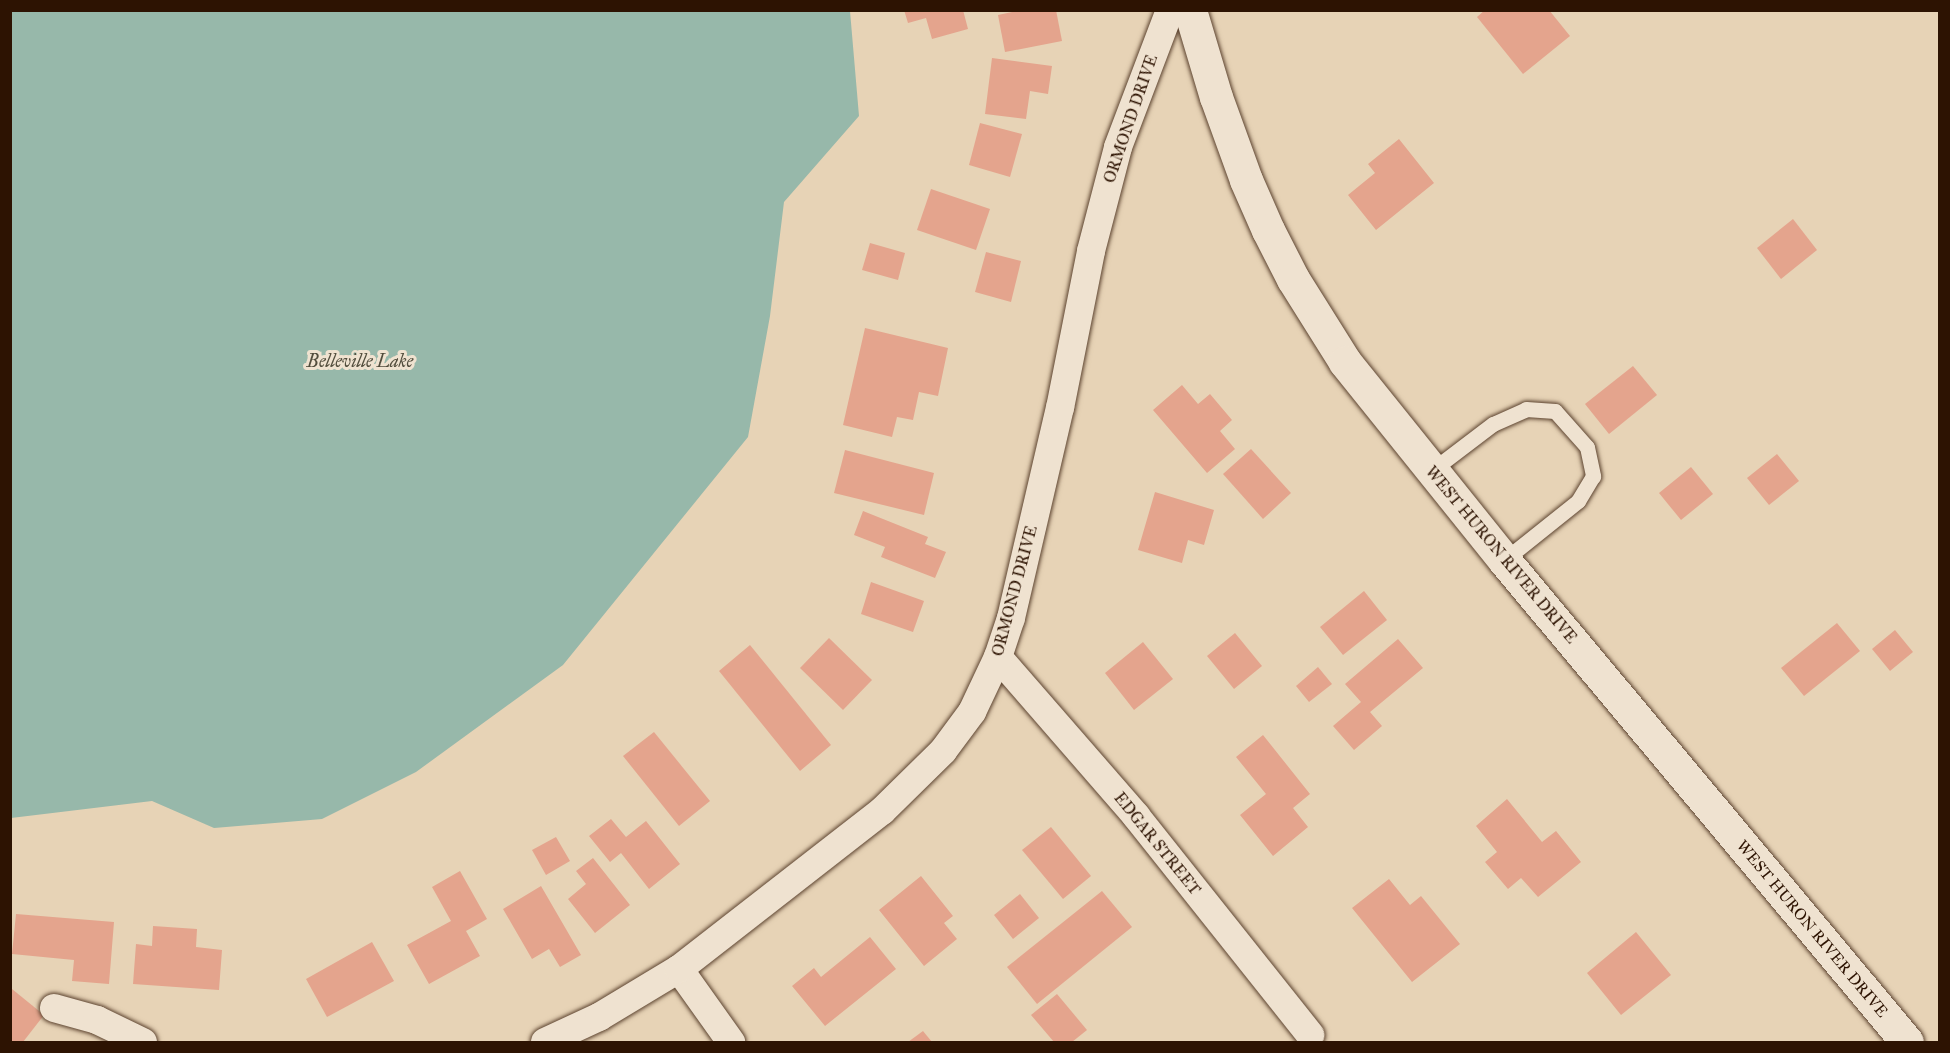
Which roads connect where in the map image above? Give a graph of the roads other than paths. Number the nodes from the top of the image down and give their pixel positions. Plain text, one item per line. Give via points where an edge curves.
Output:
1 (1170, 10) edge
2 (1190, 10) edge
3 (1431, 471) junction
4 (1504, 560) junction
5 (998, 657) junction
6 (679, 969) junction
7 (54, 1008) dead end
8 (1310, 1035) dead end
9 (143, 1042) edge
10 (545, 1042) edge
11 (731, 1042) edge
12 (1907, 1042) edge

1 - 5 street, ORMOND DRIVE via 1118,147 1094,239 1011,618
2 - 3 main road, WEST HURON RIVER DRIVE via 1246,180 1293,279 1345,362
3 - 4 main road, WEST HURON RIVER DRIVE
3 - 4 lane via 1493,424 1526,409 1555,411 1587,447 1593,476 1578,501
4 - 12 main road, WEST HURON RIVER DRIVE
5 - 6 street, ORMOND DRIVE via 972,712 918,778 882,811
5 - 8 street, EDGAR STREET via 1136,816
6 - 10 street, ORMOND DRIVE via 620,1006
6 - 11 street
7 - 9 street via 97,1020

